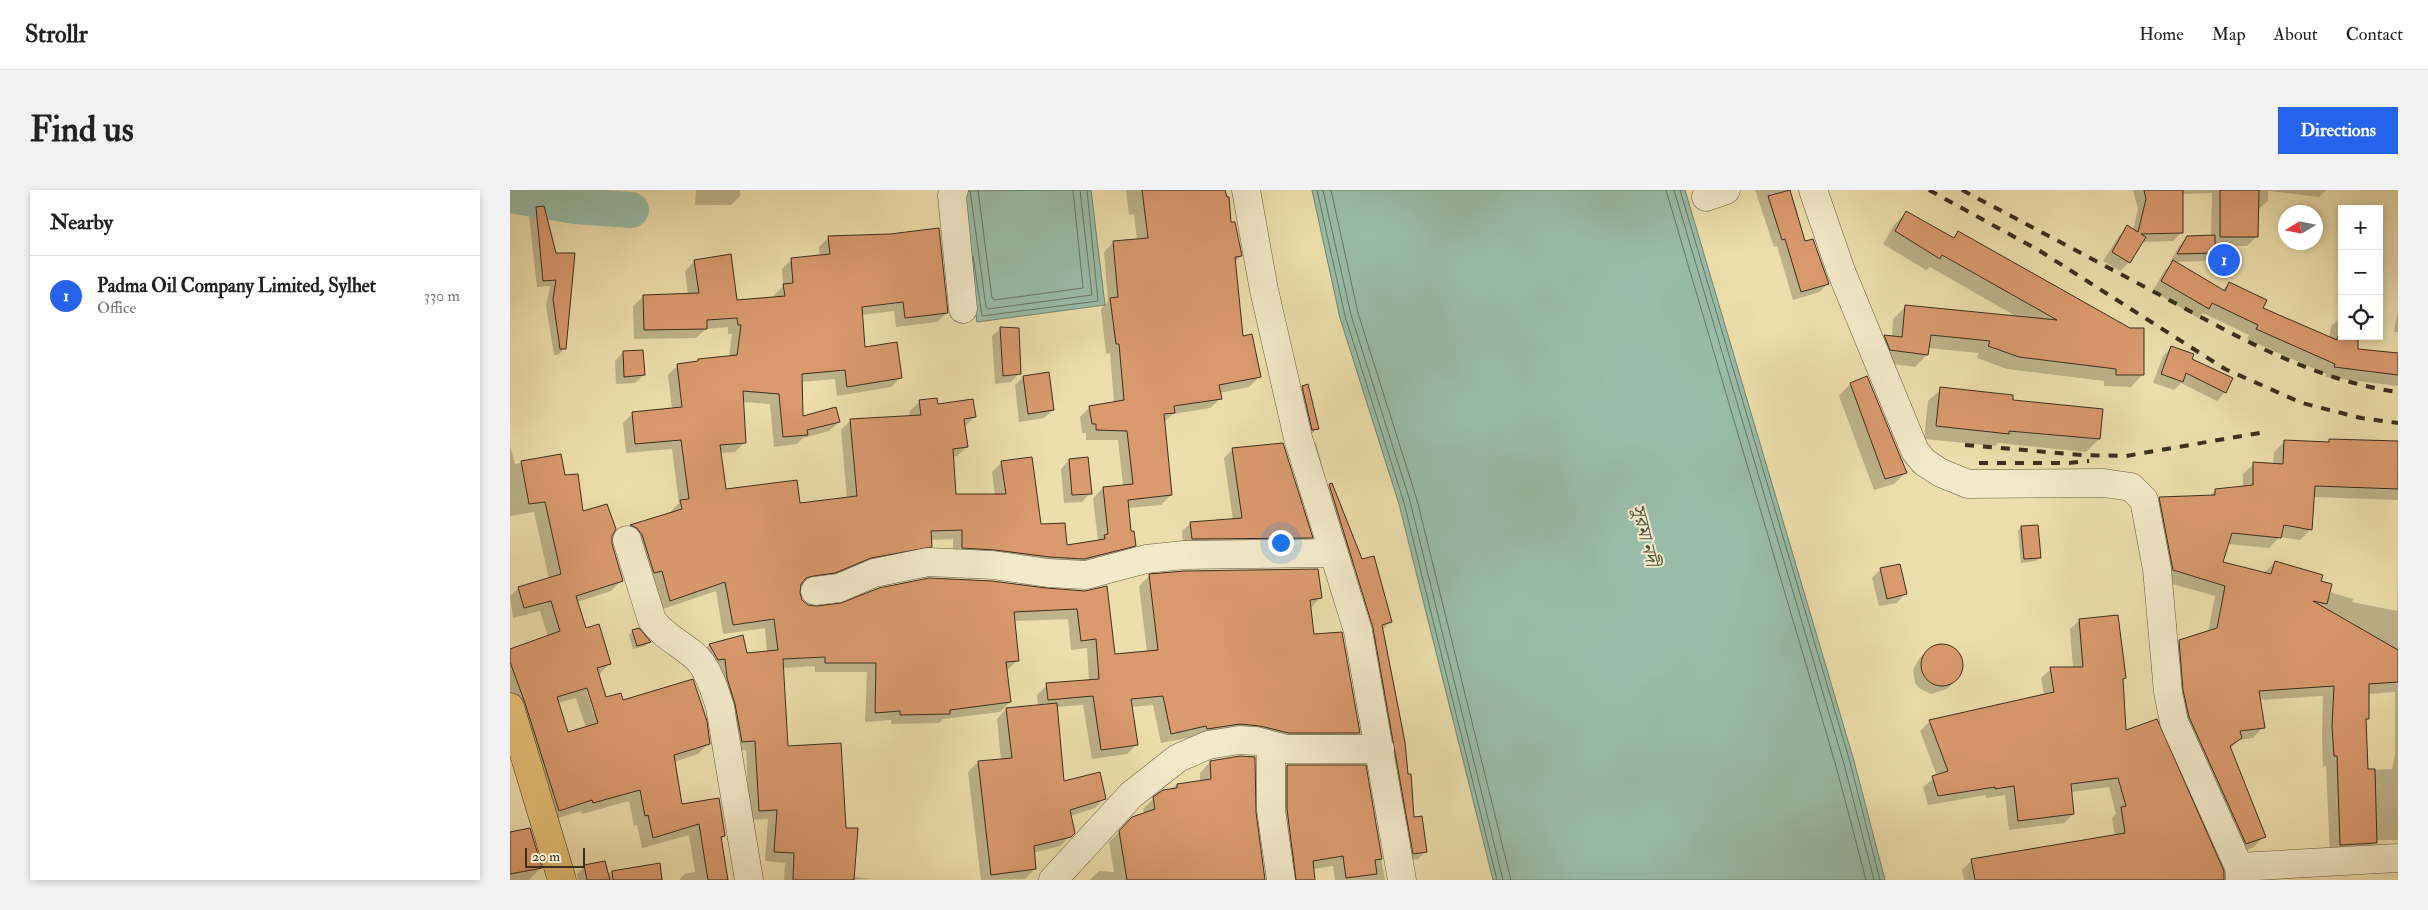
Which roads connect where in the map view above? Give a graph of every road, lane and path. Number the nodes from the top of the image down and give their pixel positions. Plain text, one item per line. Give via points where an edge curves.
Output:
1 (954, 190) edge
2 (1246, 190) edge
3 (1813, 190) edge
4 (963, 309) dead end
5 (627, 540) dead end
6 (1334, 553) junction
7 (815, 591) dead end
8 (510, 707) edge
9 (1271, 745) junction
10 (1380, 749) junction
11 (2398, 858) edge
12 (2239, 873) edge
13 (562, 880) edge
14 (748, 880) edge
15 (1053, 880) edge
16 (1281, 880) edge
17 (1402, 880) edge

1 - 4 street
2 - 6 street via 1264,290 1298,438
3 - 12 street via 1841,271 1915,451 1924,462 1968,484 2104,482 2131,487 2144,500 2156,569 2174,722
5 - 14 street via 652,620 660,631 701,662 711,679 720,707
6 - 7 street via 1184,555 1146,559 1086,575 928,562 874,572 838,588
6 - 10 street via 1358,631
8 - 13 main road
9 - 10 street via 1286,749
9 - 15 street via 1256,740 1239,740 1208,745 1178,758 1131,795
9 - 16 street via 1271,810
10 - 17 street
11 - 12 street

